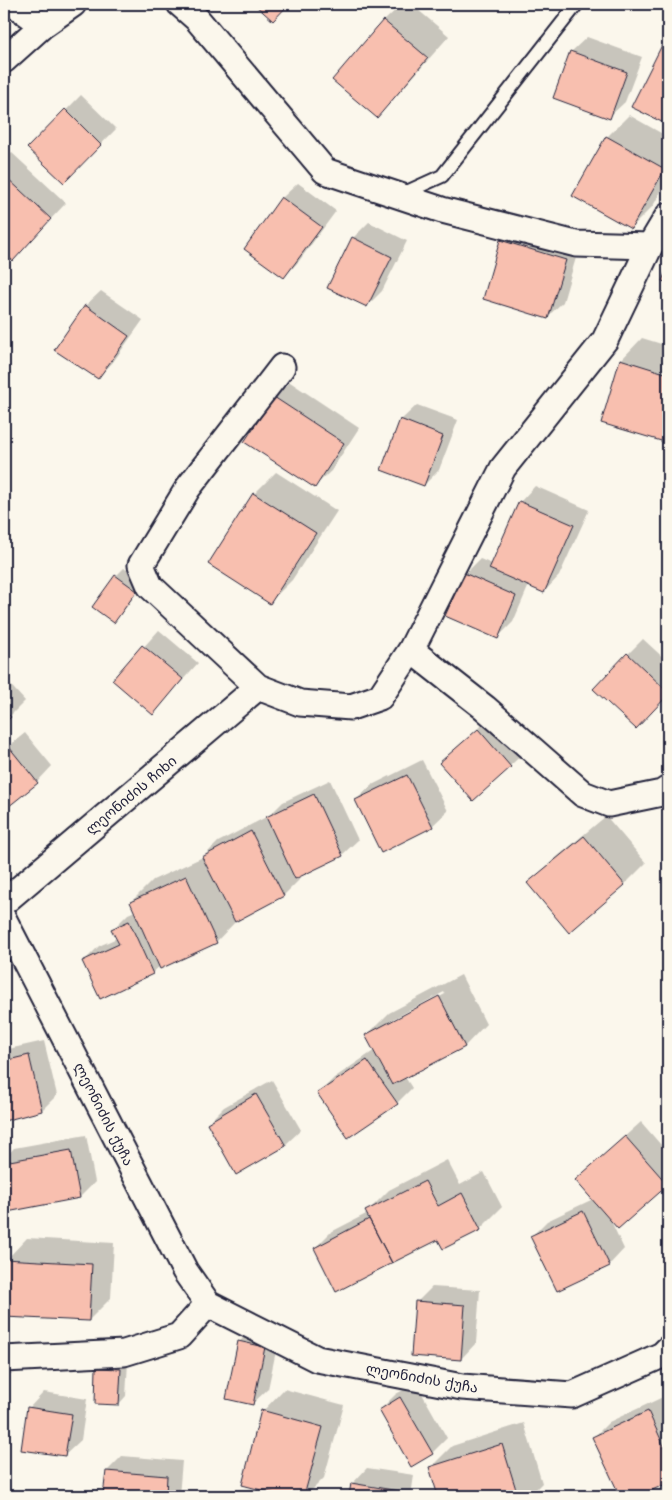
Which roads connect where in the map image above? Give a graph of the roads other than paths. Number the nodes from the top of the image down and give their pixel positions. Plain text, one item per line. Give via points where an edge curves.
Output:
1 (14, 4) edge
2 (73, 4) edge
3 (180, 4) edge
4 (577, 4) edge
5 (43, 25) junction
6 (4, 60) edge
7 (399, 196) junction
8 (668, 216) edge
9 (650, 246) junction
10 (282, 367) dead end
11 (411, 650) junction
12 (258, 687) junction
13 (668, 789) edge
14 (4, 902) edge
15 (4, 920) edge
16 (208, 1304) junction
17 (668, 1349) edge
18 (4, 1359) edge

1 - 5 street
2 - 5 street
3 - 7 street via 197,19 325,171
4 - 7 lane via 442,176
5 - 6 street
7 - 9 street via 576,244
8 - 9 street
9 - 11 street via 605,340 503,468
10 - 12 street via 188,488 141,565 150,586
11 - 12 street via 380,697 352,707 300,703
11 - 13 street via 485,708 583,794 609,804
12 - 14 street, ლეონიძის ჩიხი
15 - 16 street, ლეონიძის ქუჩა via 185,1271
16 - 17 street, ლეონიძის ქუჩა via 317,1359 462,1387 572,1395 662,1355
16 - 18 street via 178,1336 124,1353

